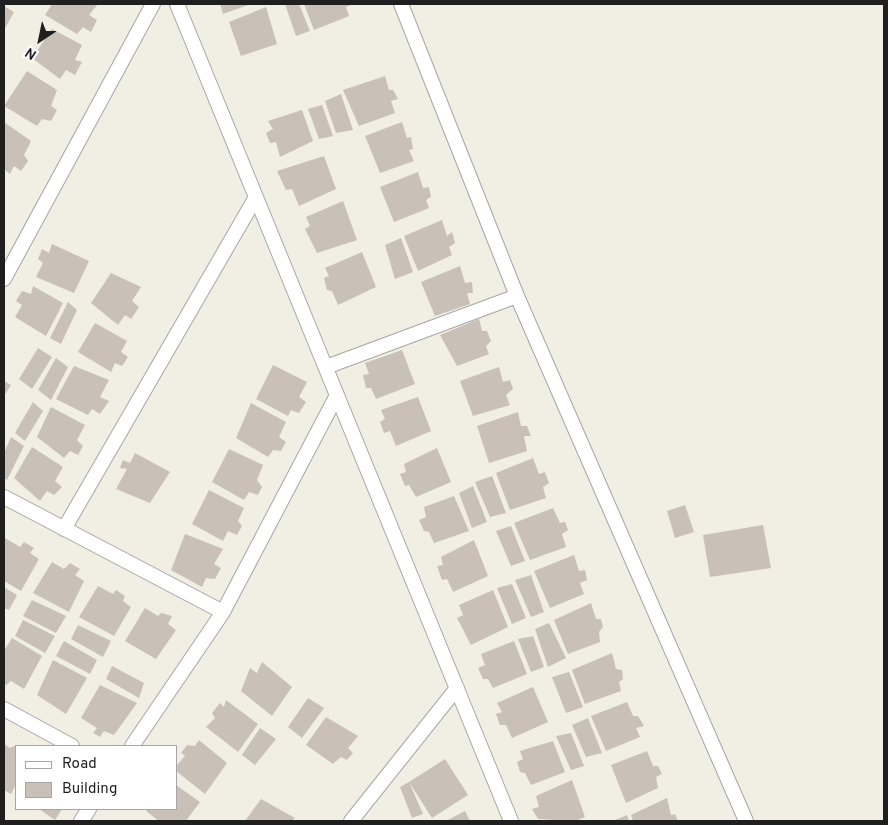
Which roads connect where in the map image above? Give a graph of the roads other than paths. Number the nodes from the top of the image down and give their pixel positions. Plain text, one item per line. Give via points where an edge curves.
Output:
1 (152, 4) edge
2 (177, 4) edge
3 (402, 4) edge
4 (256, 197) junction
5 (4, 279) edge
6 (517, 296) junction
7 (326, 367) junction
8 (337, 395) junction
9 (4, 497) edge
10 (64, 529) junction
11 (223, 612) junction
12 (457, 688) junction
13 (4, 709) edge
14 (70, 745) edge
15 (133, 745) edge
16 (88, 810) edge
17 (81, 821) edge
18 (351, 821) edge
19 (511, 821) edge
20 (746, 821) edge

1 - 5 street
2 - 4 street
3 - 6 street
4 - 7 street
4 - 10 street
6 - 7 street
6 - 20 street
7 - 8 street
8 - 11 street
8 - 12 street
9 - 10 street
10 - 11 street
11 - 15 street
12 - 18 street
12 - 19 street
13 - 14 street
16 - 17 street

